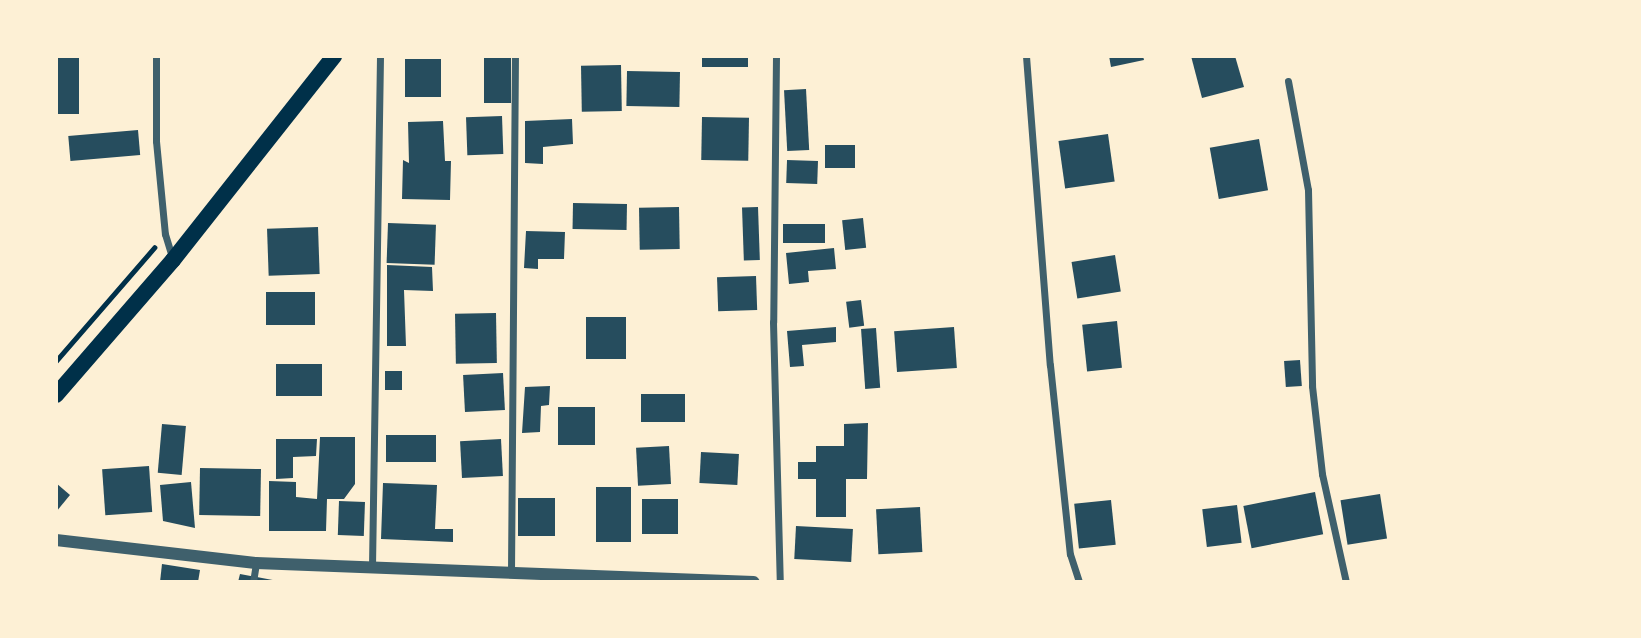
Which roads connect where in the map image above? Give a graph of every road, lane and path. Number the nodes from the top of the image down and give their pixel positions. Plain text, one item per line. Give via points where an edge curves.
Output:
1 (156, 56) edge
2 (334, 56) edge
3 (380, 56) edge
4 (515, 56) edge
5 (776, 56) edge
6 (1026, 56) edge
7 (1288, 82) dead end
8 (173, 260) junction
9 (56, 395) edge
10 (56, 540) edge
11 (256, 563) junction
12 (372, 566) junction
13 (511, 572) junction
14 (253, 582) edge
15 (754, 582) edge
16 (780, 582) edge
17 (1079, 582) edge
18 (1346, 582) edge

1 - 8 street via 156,141 165,234
2 - 8 main road
3 - 12 street
4 - 13 street
5 - 16 street via 773,322
6 - 17 street via 1050,365 1070,554
7 - 18 street via 1308,190 1313,398 1322,474
8 - 9 main road
10 - 11 street
11 - 12 street
11 - 14 street
12 - 13 street
13 - 15 street

